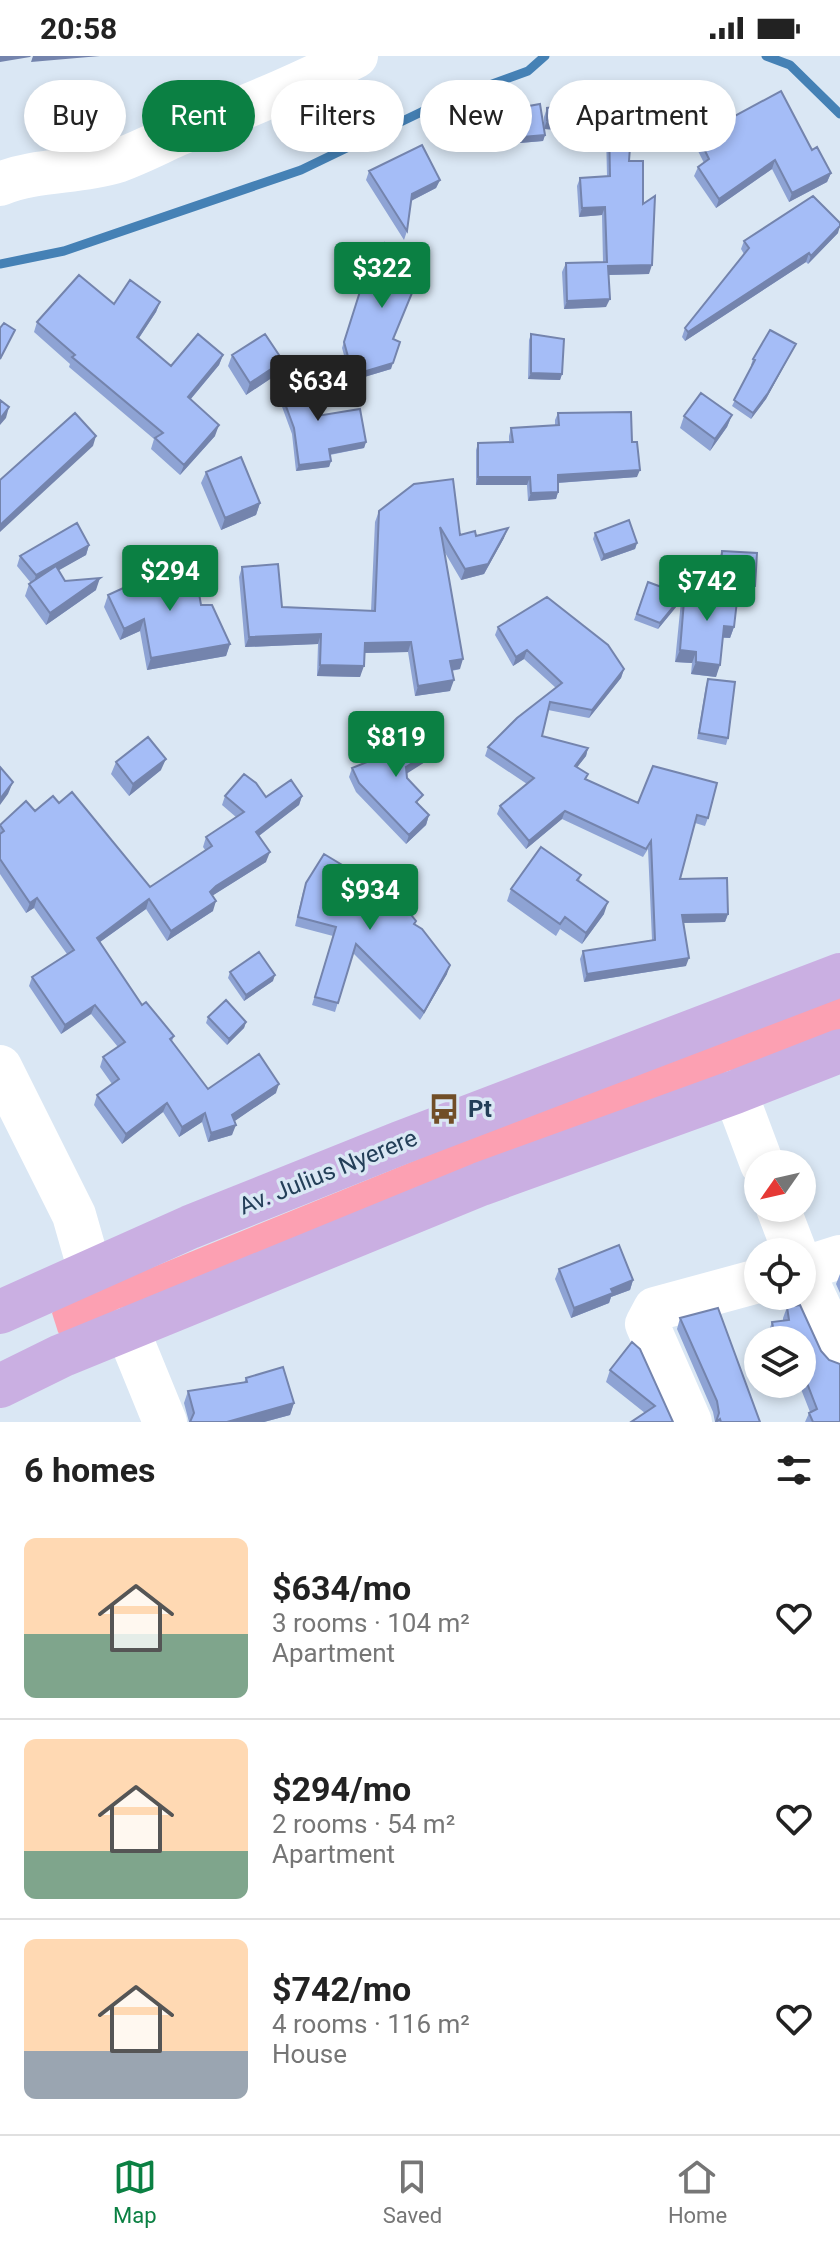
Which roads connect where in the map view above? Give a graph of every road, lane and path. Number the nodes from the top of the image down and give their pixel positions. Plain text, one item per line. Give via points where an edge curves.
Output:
1 (356, 56) edge
2 (0, 184) edge
3 (840, 975) edge
4 (840, 1051) edge
5 (0, 1067) edge
6 (735, 1092) junction
7 (757, 1150) edge
8 (840, 1257) edge
9 (816, 1265) edge
10 (90, 1271) junction
11 (744, 1285) edge
12 (816, 1300) edge
13 (16, 1304) edge
14 (127, 1329) junction
15 (840, 1351) edge
16 (61, 1356) junction
17 (0, 1386) edge
18 (165, 1422) edge
19 (690, 1422) edge

1 - 2 street via 118,161
3 - 10 main road, Av. Julius Nyerere via 449,1124
4 - 6 main road
5 - 10 street via 74,1215
6 - 7 street
6 - 14 main road via 481,1184
8 - 9 street
10 - 13 main road, Av. Julius Nyerere
11 - 19 street via 655,1309 650,1315 647,1324
12 - 15 street
13 - 16 main road
14 - 16 main road
14 - 18 street
16 - 17 main road

